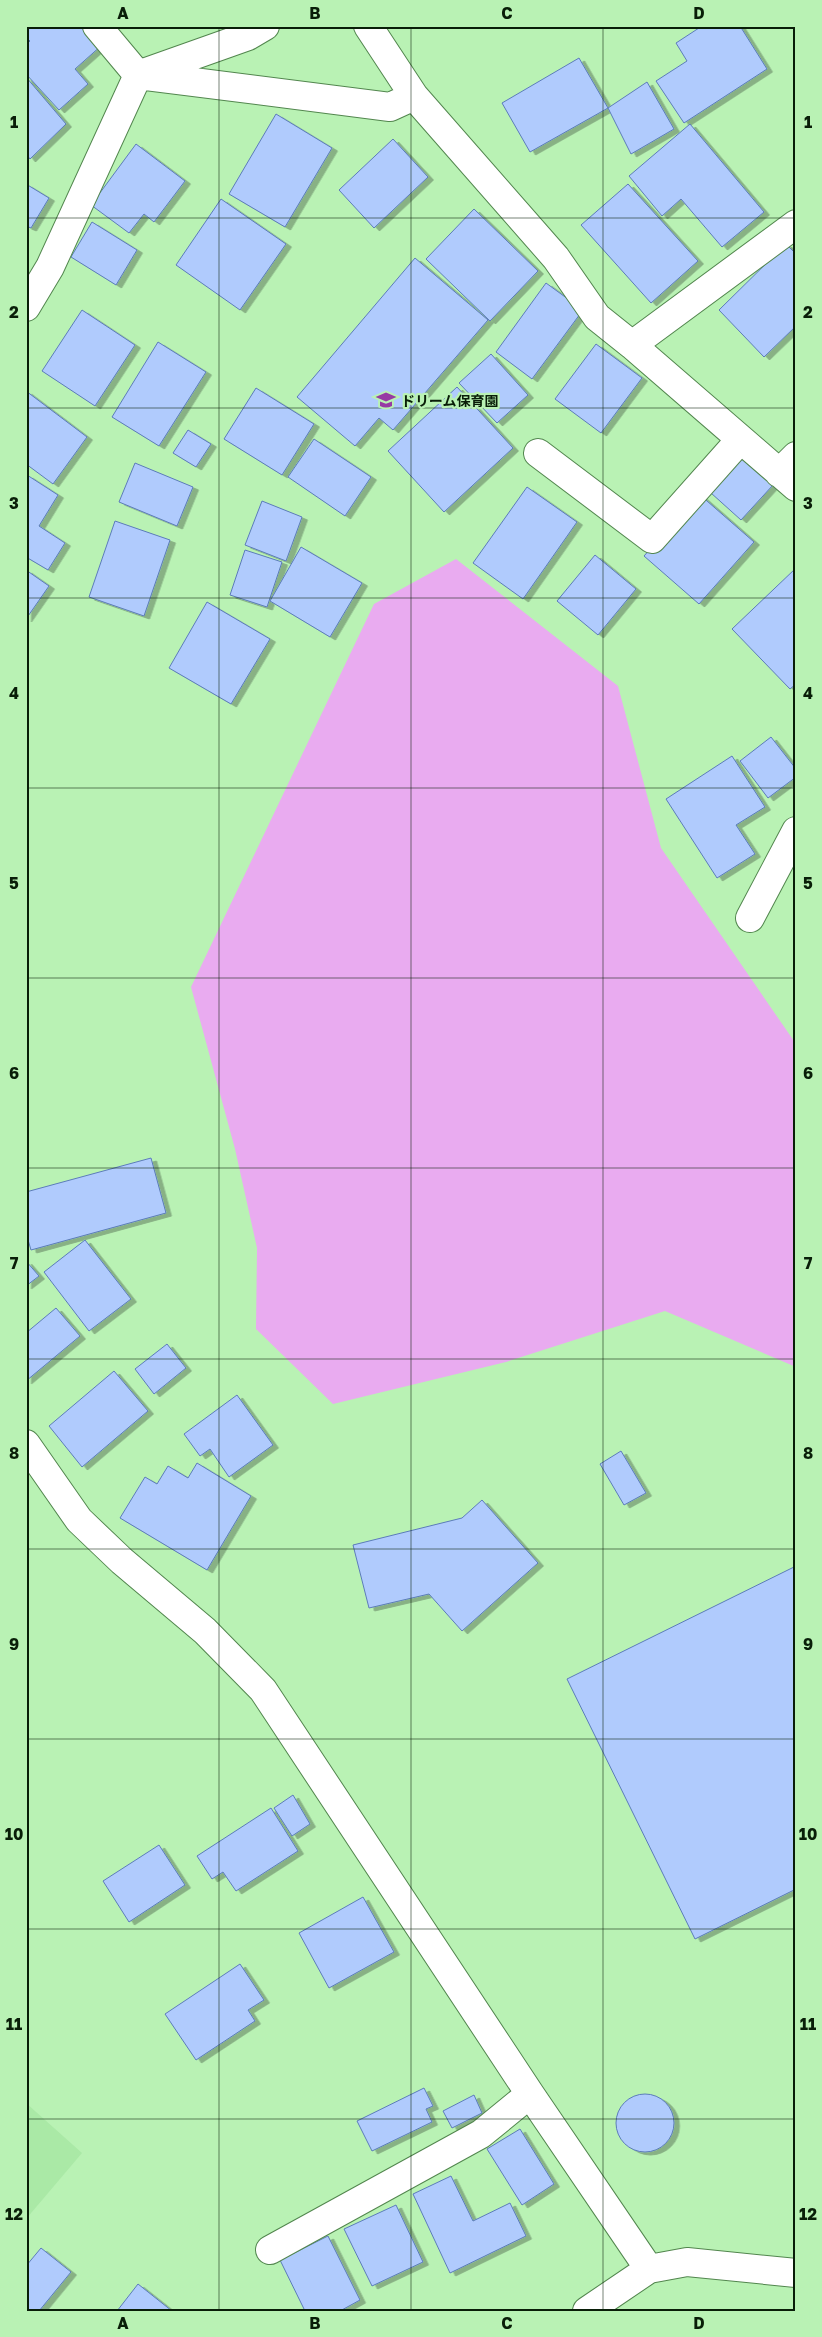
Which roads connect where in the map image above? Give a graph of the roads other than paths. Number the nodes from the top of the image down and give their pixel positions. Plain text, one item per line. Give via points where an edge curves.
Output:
1 (97, 26) edge
2 (265, 26) edge
3 (368, 26) edge
4 (138, 75) junction
5 (414, 96) junction
6 (796, 224) edge
7 (26, 307) edge
8 (632, 345) junction
9 (740, 440) junction
10 (538, 453) dead end
11 (790, 472) edge
12 (796, 831) edge
13 (750, 918) dead end
14 (26, 1444) edge
15 (530, 2094) junction
16 (270, 2250) dead end
17 (650, 2269) junction
18 (796, 2273) edge
19 (587, 2311) edge

1 - 4 street
2 - 4 street via 248,36
3 - 5 street
4 - 5 street via 390,107
4 - 7 street via 50,267
5 - 8 street via 556,258 597,317
6 - 8 street
8 - 9 street
9 - 10 street via 652,539
9 - 11 street
12 - 13 street
14 - 15 street via 79,1520 205,1631 263,1690
15 - 16 street via 481,2134
15 - 17 street
17 - 18 street via 687,2262
17 - 19 street

